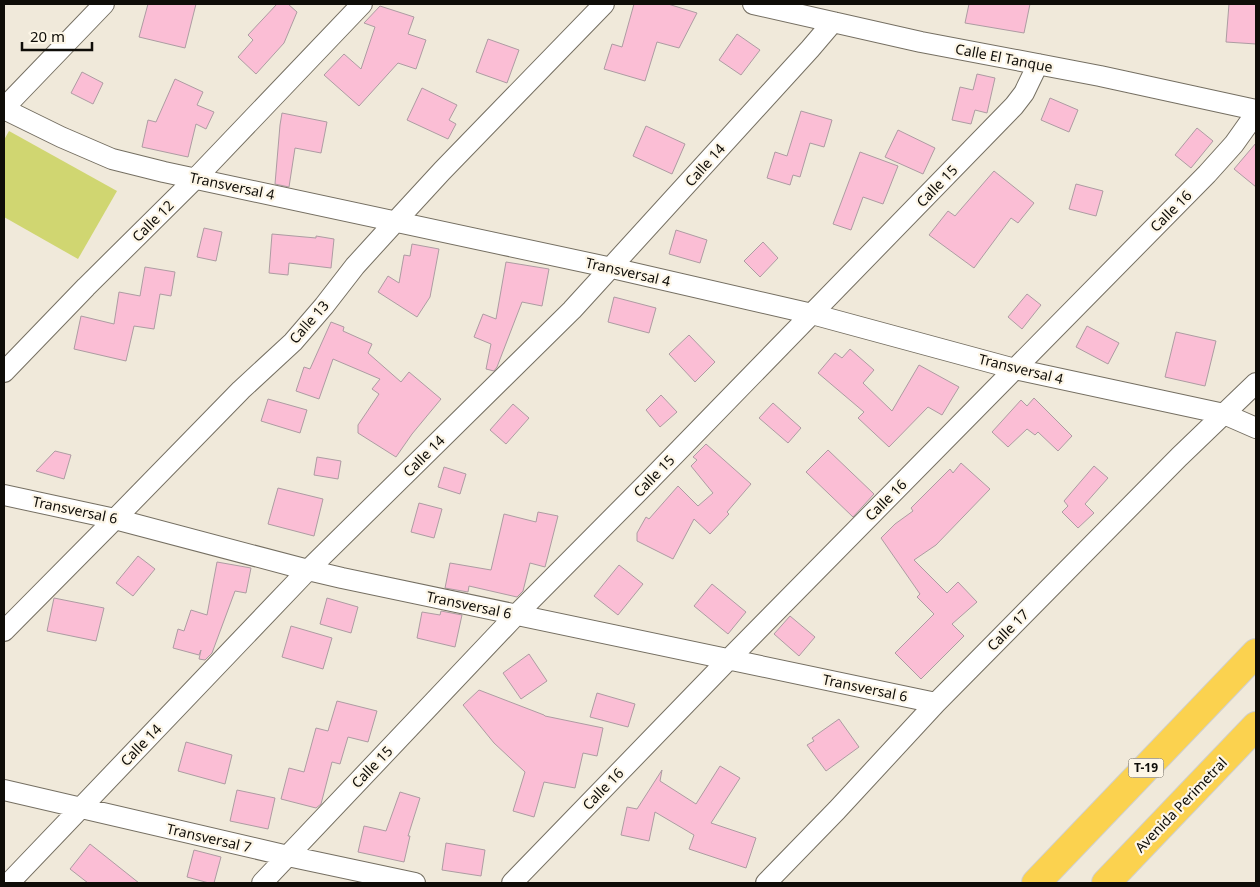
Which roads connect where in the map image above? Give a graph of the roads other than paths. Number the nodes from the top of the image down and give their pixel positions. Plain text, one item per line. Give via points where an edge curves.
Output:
1 (104, 4) edge
2 (362, 4) edge
3 (604, 4) edge
4 (753, 4) edge
5 (833, 22) junction
6 (1038, 64) junction
7 (4, 109) edge
8 (1256, 111) edge
9 (196, 179) junction
10 (396, 221) junction
11 (612, 268) junction
12 (812, 314) junction
13 (1015, 369) junction
14 (4, 372) edge
15 (1256, 383) edge
16 (1224, 414) junction
17 (1256, 428) edge
18 (4, 495) edge
19 (116, 519) junction
20 (308, 570) junction
21 (516, 615) junction
22 (4, 631) edge
23 (1256, 653) edge
24 (729, 660) junction
25 (936, 703) junction
26 (1256, 726) edge
27 (4, 790) edge
28 (80, 808) junction
29 (288, 856) junction
30 (9, 883) edge
31 (262, 883) edge
32 (416, 883) edge
33 (512, 883) edge
34 (766, 883) edge
35 (1036, 883) edge
36 (1106, 883) edge

1 - 7 street
2 - 9 street, Calle 12
3 - 10 street, Calle 13
4 - 5 street, Calle El Tanque
5 - 6 street, Calle El Tanque
5 - 11 street, Calle 14
6 - 8 street, Calle El Tanque
6 - 12 street, Calle 15 via 1014,106
7 - 9 street, Transversal 4 via 112,159
8 - 13 street, Calle 16 via 1234,144 1207,174
9 - 10 street, Transversal 4
9 - 14 street, Calle 12
10 - 11 street, Transversal 4
10 - 19 street, Calle 13 via 293,342 240,390
11 - 12 street, Transversal 4
11 - 20 street, Calle 14
12 - 13 street, Transversal 4
12 - 21 street, Calle 15
13 - 16 street, Transversal 4
13 - 24 street, Calle 16
15 - 16 street, Calle 17
16 - 17 street, Transversal 4
16 - 25 street, Calle 17
18 - 19 street, Transversal 6
19 - 20 street, Transversal 6
19 - 22 street, Calle 13
20 - 21 street, Transversal 6
20 - 28 street, Calle 14
21 - 24 street, Transversal 6
21 - 29 street, Calle 15
23 - 35 highway, T-19
24 - 25 street, Transversal 6
24 - 33 street, Calle 16
25 - 34 street, Calle 17
26 - 36 highway, Avenida Perimetral
27 - 28 street, Transversal 7
28 - 29 street, Transversal 7
28 - 30 street, Calle 14
29 - 31 street, Calle 15
29 - 32 street, Transversal 7

